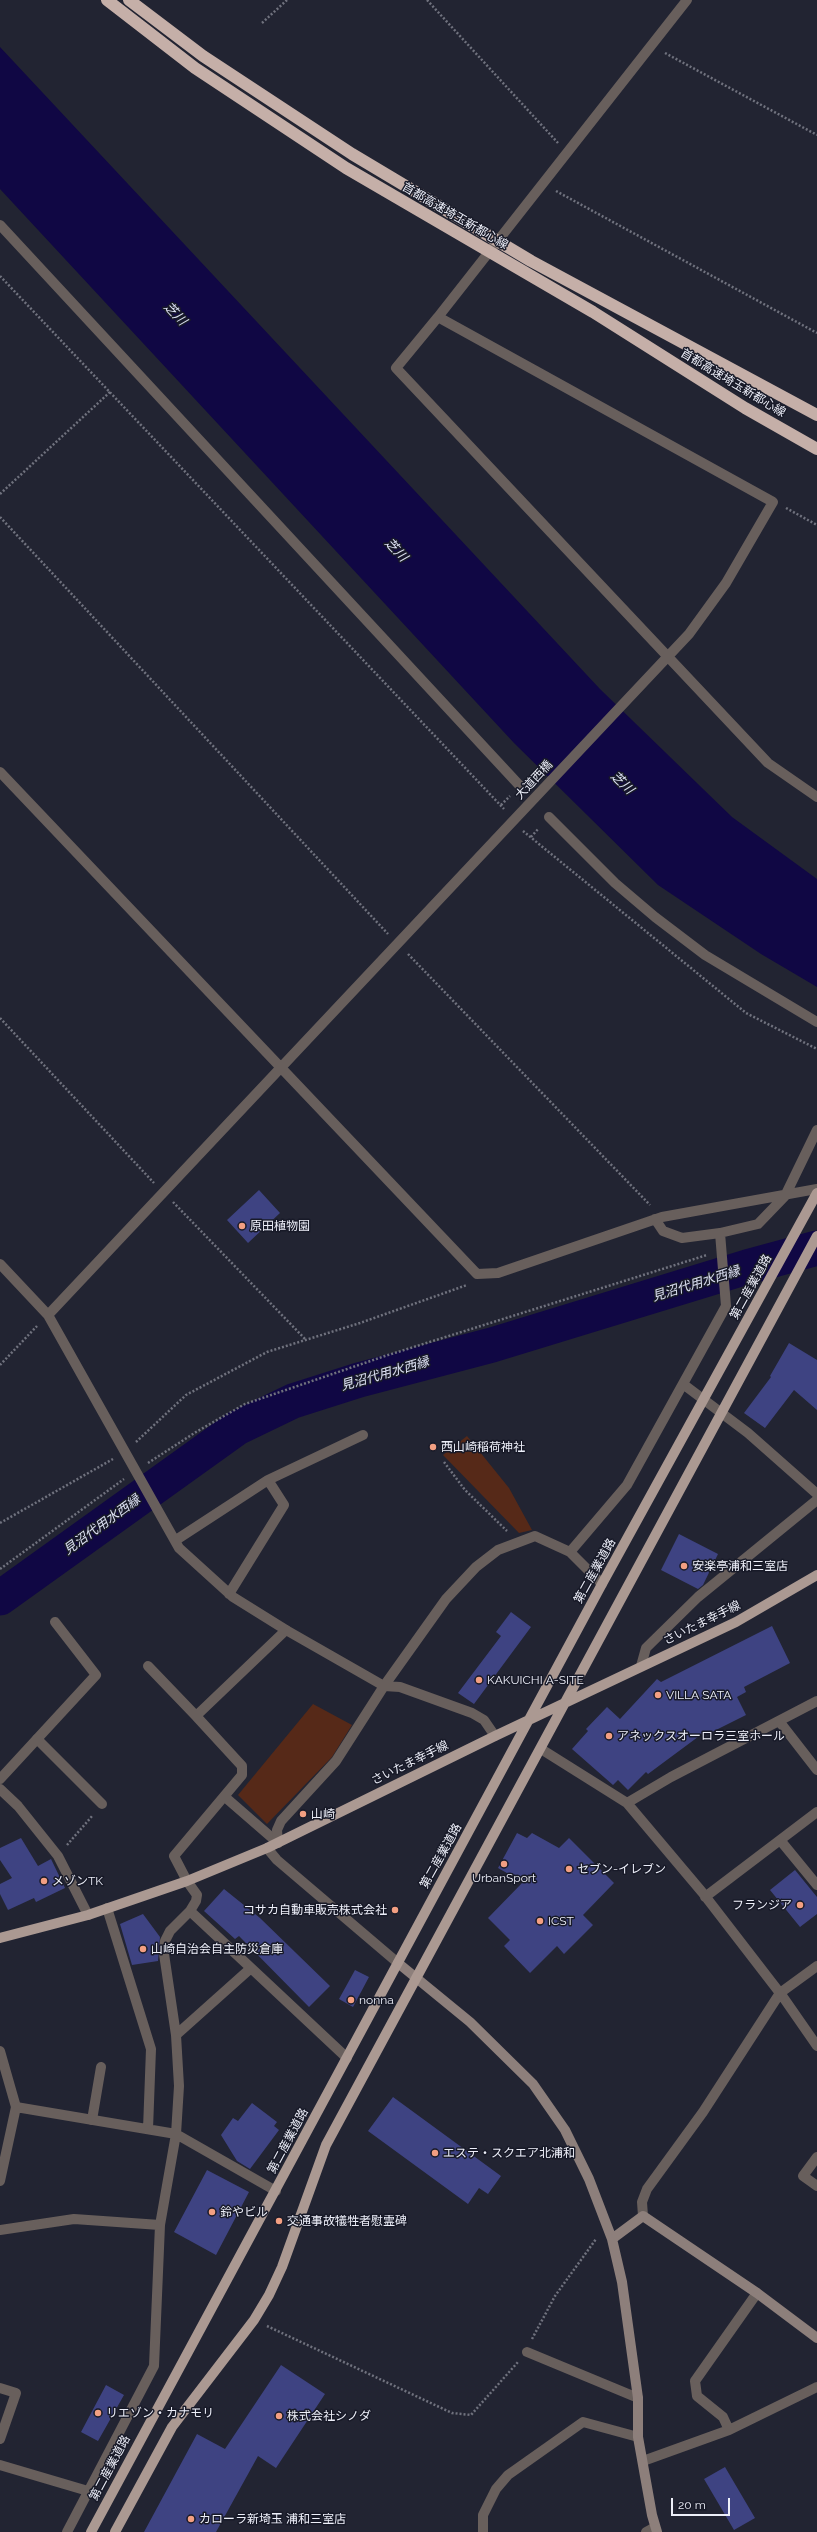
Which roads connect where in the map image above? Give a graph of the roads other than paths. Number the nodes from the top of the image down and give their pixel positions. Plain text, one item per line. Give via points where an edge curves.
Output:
1 (107, 0) edge
2 (129, 0) edge
3 (688, 0) edge
4 (0, 225) edge
5 (438, 317) junction
6 (817, 415) edge
7 (817, 449) edge
8 (0, 772) edge
9 (520, 786) dead end
10 (817, 797) edge
11 (549, 817) dead end
12 (817, 1022) edge
13 (282, 1067) junction
14 (817, 1130) edge
15 (817, 1189) edge
16 (817, 1193) edge
17 (786, 1196) junction
18 (658, 1218) junction
19 (720, 1234) junction
20 (817, 1236) edge
21 (0, 1264) edge
22 (48, 1315) junction
23 (683, 1384) junction
24 (704, 1399) junction
25 (721, 1412) junction
26 (363, 1435) dead end
27 (268, 1480) junction
28 (817, 1494) edge
29 (817, 1500) edge
30 (176, 1540) junction
31 (570, 1552) junction
32 (817, 1575) edge
33 (602, 1584) junction
34 (229, 1594) junction
35 (56, 1622) dead end
36 (286, 1630) junction
37 (148, 1666) dead end
38 (641, 1666) junction
39 (384, 1686) junction
40 (817, 1701) edge
41 (565, 1702) junction
42 (196, 1716) junction
43 (531, 1719) junction
44 (779, 1721) junction
45 (495, 1736) junction
46 (37, 1739) junction
47 (540, 1748) junction
48 (817, 1770) edge
49 (0, 1779) edge
50 (0, 1789) edge
51 (225, 1797) junction
52 (628, 1803) junction
53 (102, 1804) road end
54 (817, 1812) edge
55 (780, 1840) junction
56 (278, 1843) junction
57 (267, 1848) junction
58 (187, 1881) junction
59 (817, 1885) edge
60 (705, 1897) junction
61 (107, 1908) junction
62 (190, 1910) junction
63 (88, 1914) junction
64 (0, 1938) edge
65 (398, 1963) junction
66 (817, 1966) edge
67 (251, 1968) junction
68 (416, 1977) junction
69 (780, 1993) junction
70 (176, 2035) junction
71 (817, 2046) edge
72 (0, 2051) edge
73 (347, 2058) junction
74 (101, 2067) dead end
75 (16, 2108) junction
76 (92, 2120) junction
77 (148, 2129) junction
78 (176, 2134) junction
79 (817, 2158) edge
80 (0, 2181) edge
81 (817, 2186) edge
82 (276, 2191) junction
83 (643, 2216) junction
84 (160, 2225) junction
85 (0, 2230) edge
86 (612, 2239) junction
87 (757, 2293) junction
88 (817, 2338) edge
89 (526, 2352) road end
90 (817, 2387) edge
91 (0, 2388) edge
92 (638, 2398) junction
93 (729, 2430) junction
94 (638, 2437) junction
95 (0, 2439) edge
96 (643, 2461) junction
97 (0, 2465) edge
98 (88, 2491) junction
99 (656, 2530) edge
100 (67, 2532) edge
101 (91, 2532) edge
102 (115, 2532) edge
103 (483, 2532) edge
104 (646, 2532) edge

1 - 7 highway, 首都高速埼玉新都心線 via 195,68 326,155 593,312
2 - 6 highway, 首都高速埼玉新都心線 via 203,56 352,154 531,261
3 - 5 street
4 - 9 street
5 - 10 street via 396,368 768,763
5 - 13 street, 大道西橋 via 773,502 726,583 689,634
8 - 13 street
11 - 12 street via 615,883 655,917 705,954
13 - 18 street via 477,1274 498,1273
13 - 22 street, 大道西橋
14 - 17 street
15 - 17 street
16 - 24 main road, 第二産業道路
17 - 18 street
17 - 19 street via 758,1224
18 - 19 street via 660,1228 676,1237 693,1238
19 - 23 street via 726,1306
20 - 25 main road
21 - 22 street
22 - 30 street via 137,1476
23 - 24 street
23 - 31 street via 627,1485
24 - 25 street
24 - 33 main road, 第二産業道路
25 - 28 street
25 - 41 main road
26 - 27 street
27 - 30 street
27 - 34 street via 284,1505
29 - 38 street via 698,1597 646,1648
30 - 34 street via 179,1548
31 - 33 street
31 - 39 street via 535,1536 498,1550 476,1567 446,1599
32 - 38 main road, さいたま幸手線 via 736,1622
33 - 43 main road, 第二産業道路
34 - 36 street
35 - 46 street via 96,1676
36 - 39 street
36 - 42 street
37 - 42 street
38 - 41 main road, さいたま幸手線
39 - 45 street via 400,1687 472,1713 484,1720
39 - 56 street via 336,1761 281,1821
40 - 44 street
41 - 43 main road, さいたま幸手線
41 - 47 main road
42 - 51 street via 242,1766 242,1775
43 - 45 main road, さいたま幸手線
43 - 65 main road, 第二産業道路
44 - 48 street
44 - 52 street via 671,1777
45 - 56 main road, さいたま幸手線
46 - 49 street
46 - 53 street
47 - 52 street
47 - 68 main road
50 - 63 street via 18,1806 58,1856
51 - 56 street
51 - 58 street via 174,1856
52 - 60 street
54 - 55 street
55 - 59 street
55 - 60 street
56 - 57 main road, さいたま幸手線
57 - 58 main road, さいたま幸手線
57 - 65 street via 277,1860
58 - 61 main road, さいたま幸手線
58 - 62 street via 197,1895
60 - 69 street
61 - 63 main road, さいたま幸手線
61 - 77 street via 151,2049
62 - 67 street
62 - 70 street via 170,1931 165,1942 164,1954
63 - 64 main road, さいたま幸手線
65 - 68 street
65 - 73 main road, 第二産業道路
66 - 69 street
67 - 70 street
67 - 73 street
68 - 86 street via 470,2022 532,2084 551,2109 579,2156
68 - 102 main road via 326,2145 269,2295 254,2320 172,2427
69 - 71 street
69 - 83 street via 703,2112 647,2189 642,2202
70 - 78 street via 179,2086
72 - 75 street
73 - 82 main road, 第二産業道路
74 - 76 street
75 - 76 street
75 - 80 street
76 - 77 street
77 - 78 street
78 - 82 street
78 - 84 street
79 - 81 street via 803,2176
82 - 101 main road, 第二産業道路
83 - 86 street
83 - 87 street
84 - 85 street via 74,2219
84 - 98 street via 154,2366
86 - 92 street via 622,2282
87 - 88 street
87 - 93 street via 695,2381 697,2396 723,2417
89 - 92 street
90 - 93 street
91 - 95 street via 16,2393
92 - 94 street
93 - 96 street
94 - 96 street
94 - 103 street via 583,2422 508,2475 496,2490 483,2515
96 - 99 street
97 - 98 street
98 - 100 street
99 - 104 street

